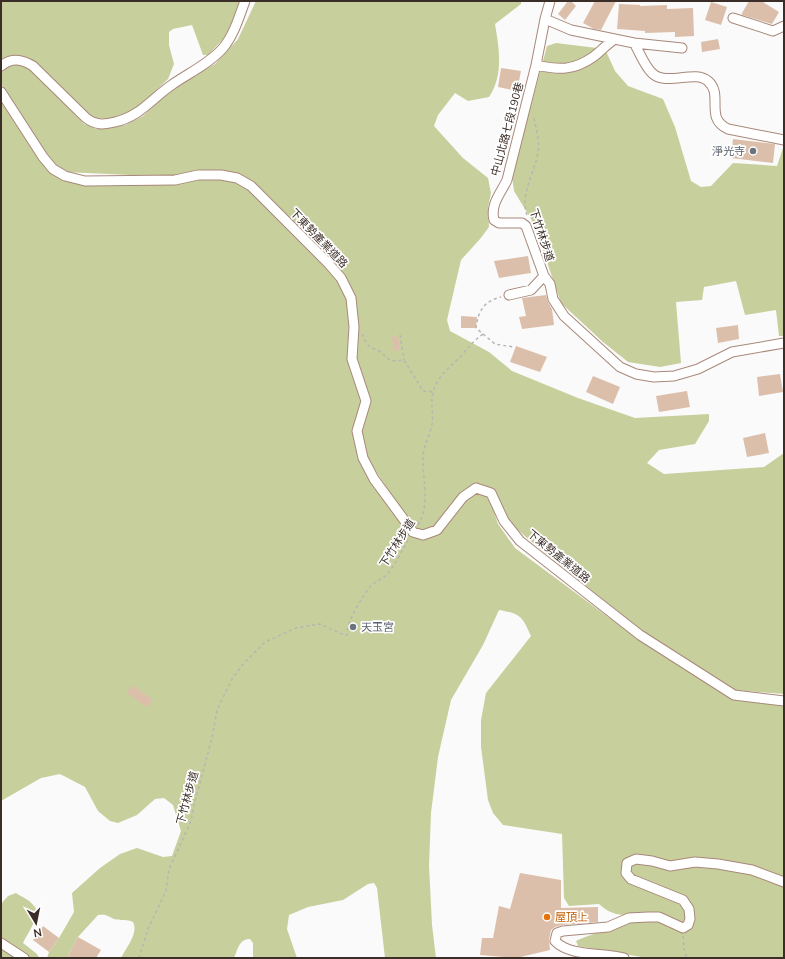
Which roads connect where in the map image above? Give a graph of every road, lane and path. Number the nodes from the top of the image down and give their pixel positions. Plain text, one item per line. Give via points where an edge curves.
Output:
1 (245, 1) edge
2 (550, 1) edge
3 (733, 18) dead end
4 (545, 19) junction
5 (784, 26) edge
6 (615, 39) junction
7 (634, 43) junction
8 (682, 48) dead end
9 (536, 65) junction
10 (1, 66) edge
11 (1, 92) edge
12 (531, 112) dead end
13 (784, 140) edge
14 (528, 219) dead end
15 (544, 276) junction
16 (509, 295) joint
17 (361, 333) dead end
18 (483, 334) junction
19 (400, 335) dead end
20 (784, 343) edge
21 (513, 347) dead end
22 (404, 360) junction
23 (433, 392) junction
24 (413, 532) junction
25 (783, 700) edge
26 (784, 882) edge
27 (683, 928) junction
28 (1, 943) edge
29 (24, 958) edge
30 (139, 958) edge
31 (624, 958) edge
32 (688, 958) edge

1 - 10 street via 231,36 222,49 209,61 171,85 136,115 122,121 100,124 91,122 27,62 10,60
2 - 4 street, 中山北路七段190巷
3 - 5 street via 773,31
4 - 6 street via 571,30
4 - 9 street, 中山北路七段190巷
6 - 7 street
6 - 9 street via 593,57 576,66 556,69
7 - 8 street
7 - 13 street via 648,68 658,77 701,77 708,81 714,91 716,118 722,127
9 - 15 street, 中山北路七段190巷 via 507,180 497,196 493,214 494,220 499,223 522,223 526,226
11 - 24 street, 下東勢產業道路 via 43,157 53,169 65,176 85,181 175,180 198,175 237,178 251,186 328,263 341,278 351,298 354,327 352,359 366,401 357,431 364,458 374,479
12 - 14 path, 下竹林步道 via 539,151 524,197
15 - 16 street via 531,290
15 - 20 street, 中山北路七段190巷 via 550,284 553,299 564,316 620,367 636,374 654,377 674,376 698,369 727,354
16 - 18 path via 495,298 482,308 477,317 476,328
17 - 22 path via 369,346 384,357 395,361
18 - 21 path via 495,344
18 - 23 path, 下竹林步道 via 446,370
19 - 22 path
22 - 23 path via 423,391
23 - 24 path, 下竹林步道 via 433,422 423,456 424,509 422,519
24 - 25 street, 下東勢產業道路 via 423,535 437,530 463,497 476,488 492,493 504,521 520,541 640,635 734,695
24 - 30 path, 下竹林步道 via 389,572 370,586 352,617 347,635 320,624 296,628 265,642 232,679 217,710 191,821 169,869 166,891 148,929
26 - 27 street via 752,870 718,864 695,862 670,866 636,860 627,863 626,873 631,879 683,900 689,909 690,919 688,925
27 - 31 street via 659,917 648,917 629,918 608,927 556,933 555,941 573,952
27 - 32 path via 684,949
28 - 29 street

